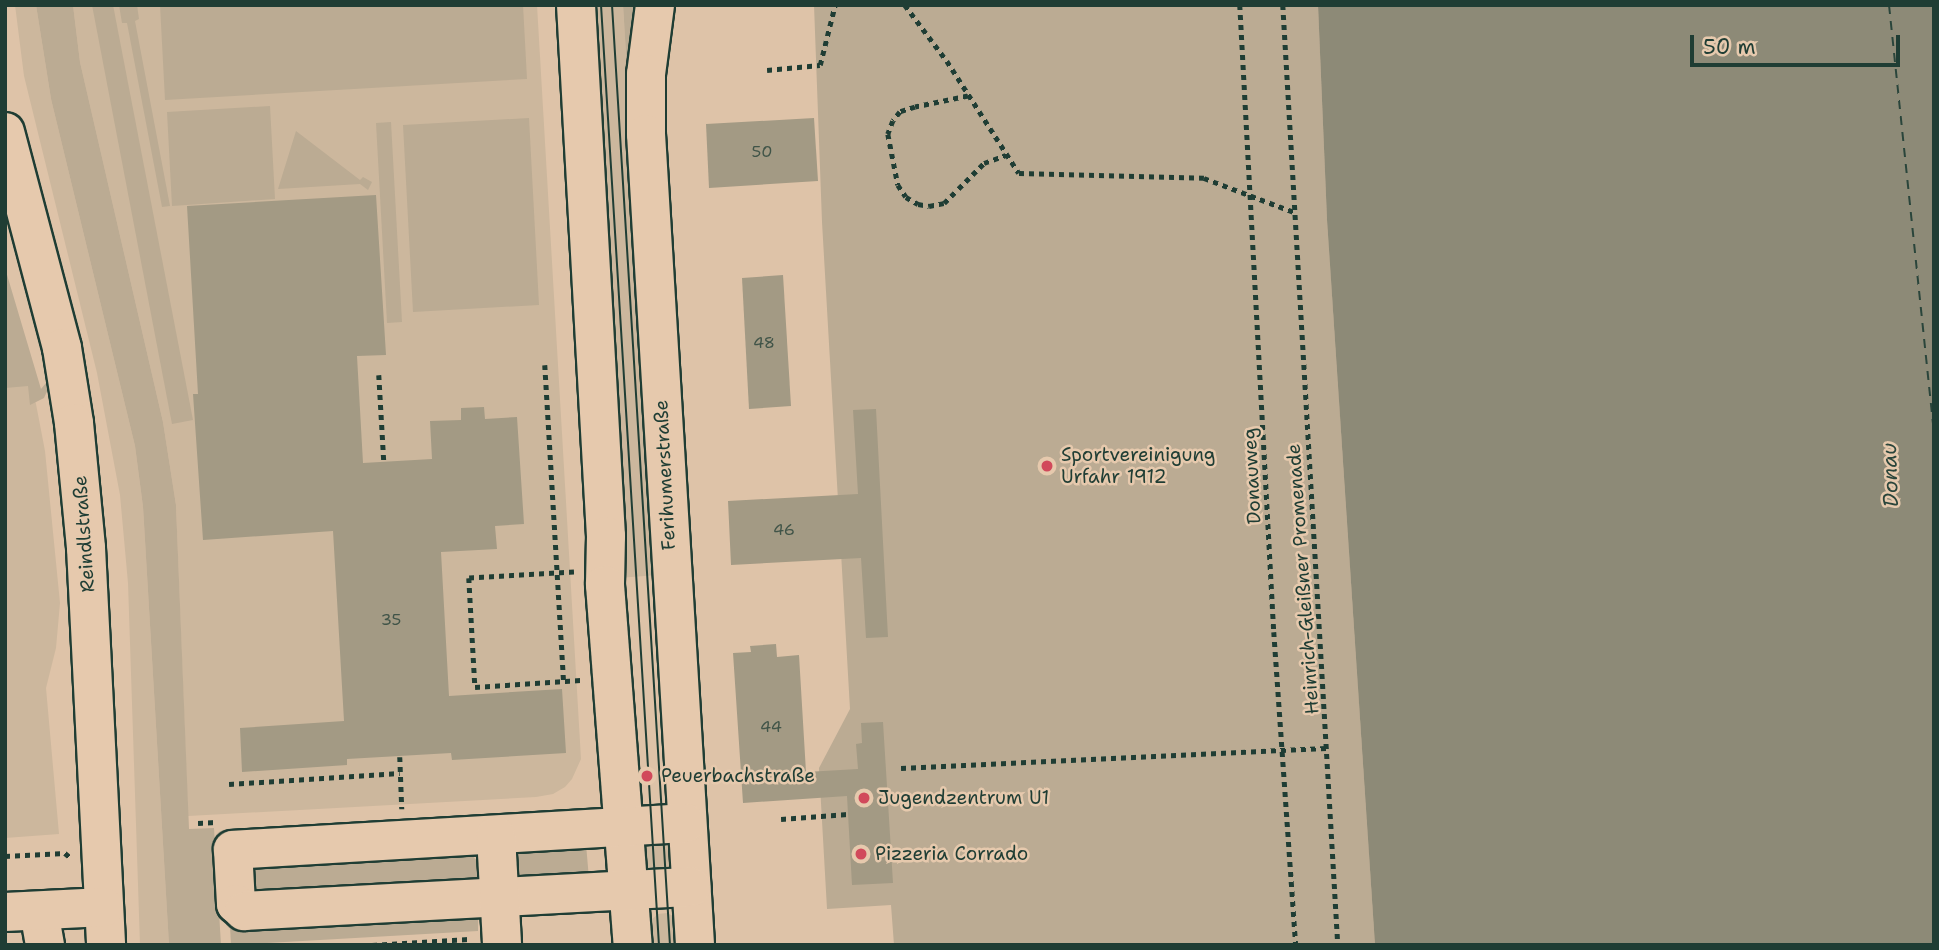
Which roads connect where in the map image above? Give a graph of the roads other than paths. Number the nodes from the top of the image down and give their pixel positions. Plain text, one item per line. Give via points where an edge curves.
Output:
1 (576, 5) edge
2 (655, 5) edge
3 (5, 132) edge
4 (686, 823) junction
5 (623, 829) junction
6 (496, 836) junction
7 (691, 887) junction
8 (627, 890) junction
9 (499, 897) junction
10 (104, 907) junction
11 (30, 923) edge
12 (502, 941) edge
13 (106, 945) edge
14 (633, 945) edge
15 (695, 945) edge

1 - 5 street via 605,585
2 - 4 street, Ferihumerstraße via 646,74 646,134
3 - 10 street, Reindlstraße via 62,348 74,424 86,548
4 - 5 street
4 - 7 street, Ferihumerstraße
5 - 6 street
5 - 8 street
6 - 9 street
6 - 9 street via 233,850 236,904 244,911
7 - 8 street
7 - 15 street, Ferihumerstraße
8 - 9 street
8 - 14 street
9 - 12 street
10 - 11 street
10 - 13 street, Reindlstraße

